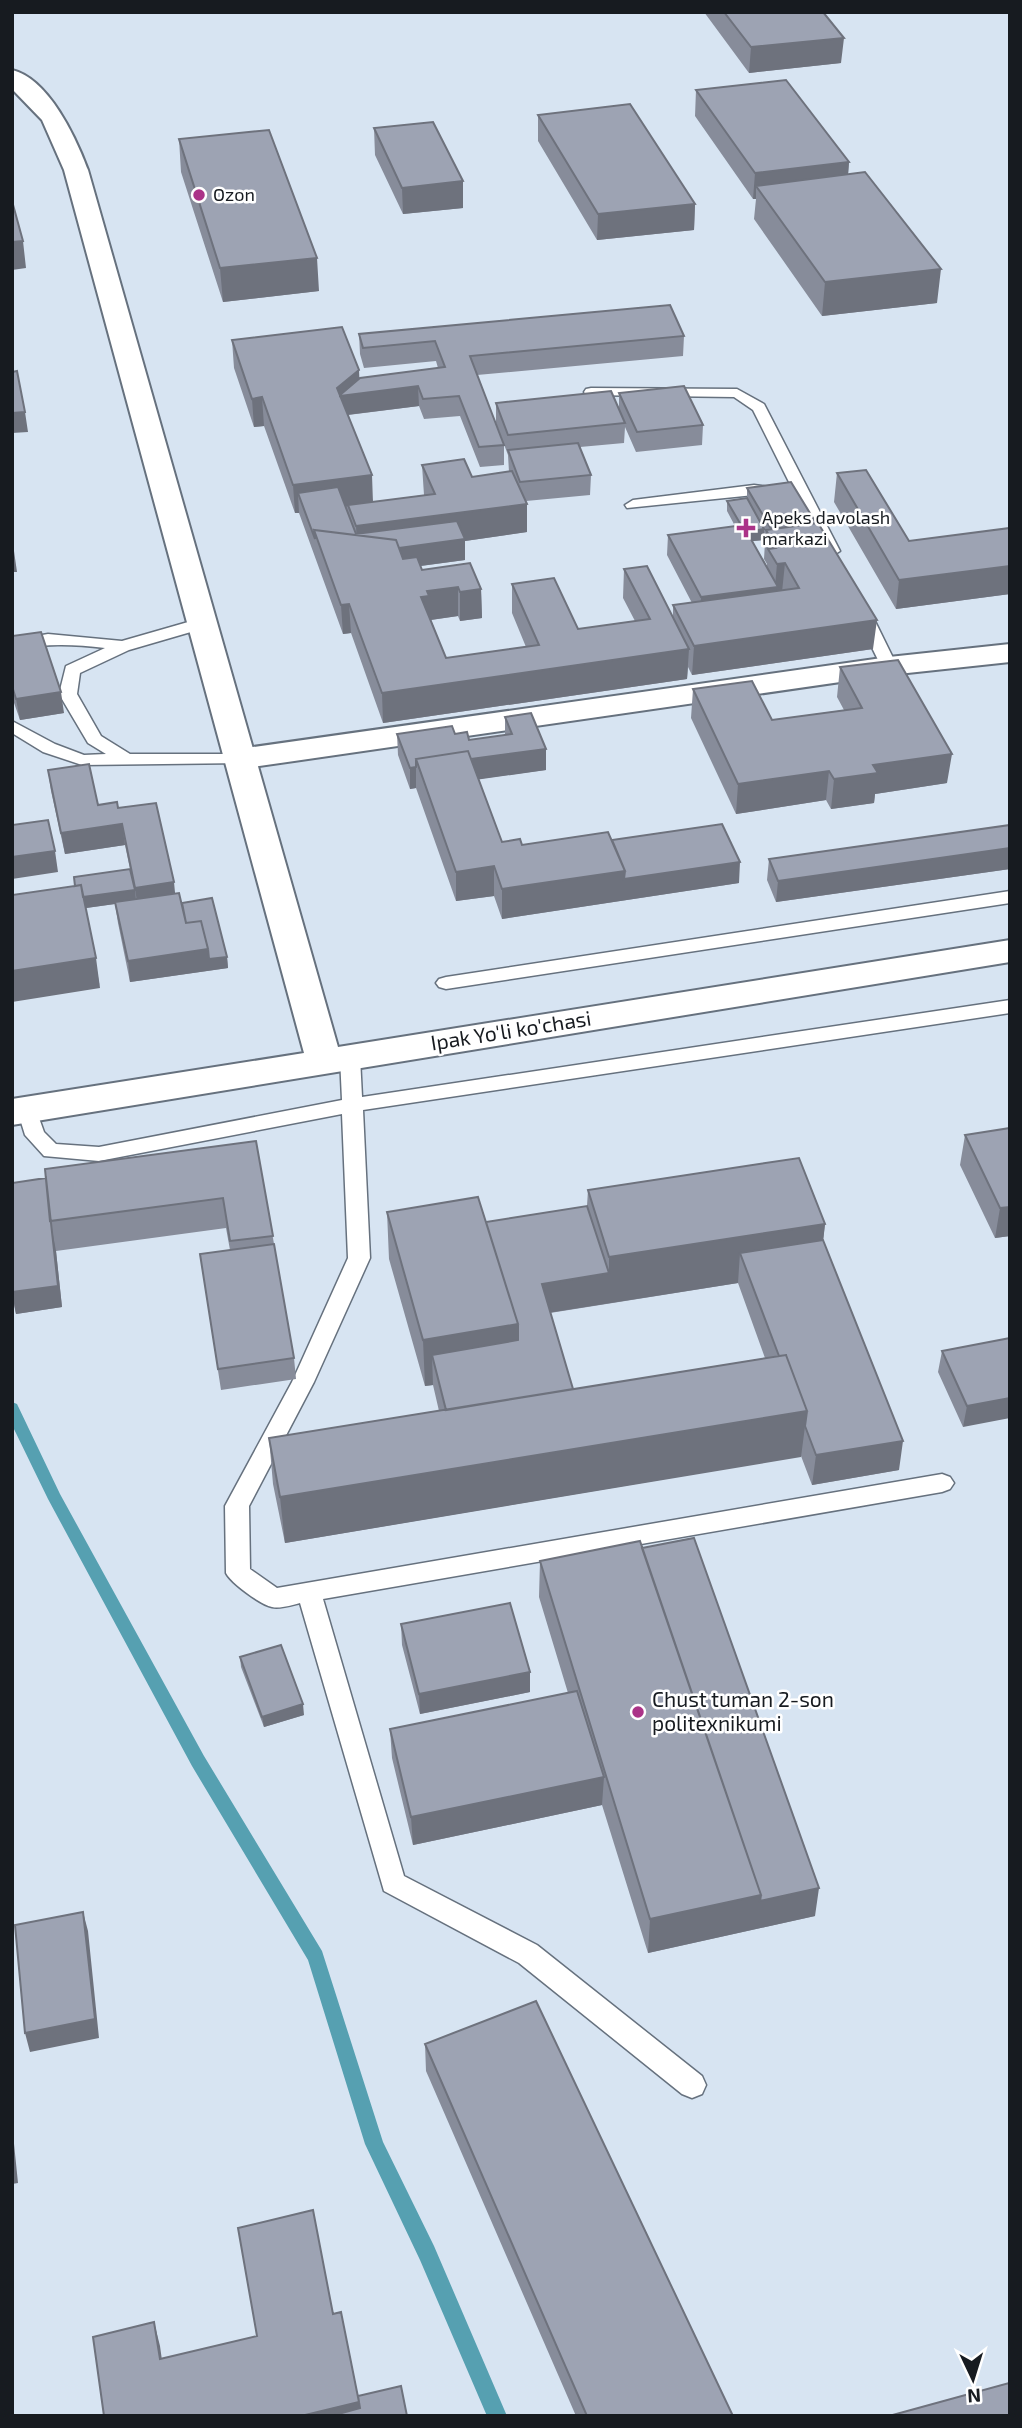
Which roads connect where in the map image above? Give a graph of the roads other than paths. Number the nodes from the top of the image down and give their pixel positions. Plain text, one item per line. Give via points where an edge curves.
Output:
1 (12, 77) edge
2 (591, 392) edge
3 (804, 496) junction
4 (633, 505) dead end
5 (841, 568) edge
6 (853, 593) edge
7 (202, 623) junction
8 (12, 646) edge
9 (123, 646) junction
10 (1010, 653) edge
11 (890, 666) junction
12 (12, 726) edge
13 (126, 759) junction
14 (239, 759) junction
15 (1010, 897) edge
16 (1010, 951) edge
17 (446, 983) dead end
18 (1010, 1006) edge
19 (337, 1059) junction
20 (352, 1105) junction
21 (20, 1110) edge
22 (942, 1483) dead end
23 (309, 1592) junction
24 (692, 2085) dead end

1 - 7 main road via 54,117 76,170
2 - 3 lane via 737,393 760,407
3 - 4 lane via 754,490
3 - 5 lane
6 - 11 lane
7 - 9 lane
7 - 14 main road
8 - 9 lane via 60,640
9 - 13 lane via 72,670 68,694 94,739
10 - 11 main road
11 - 14 main road
12 - 13 lane via 49,748 82,760
13 - 14 lane
14 - 19 main road
15 - 17 lane
16 - 19 main road, Ipak Yo'li ko'chasi
18 - 20 lane
19 - 20 lane
19 - 21 main road, Ipak Yo'li ko'chasi
20 - 21 lane via 99,1154 51,1151
20 - 23 lane via 359,1258 303,1382 237,1506 238,1573 274,1598
22 - 23 lane
23 - 24 lane via 393,1883 528,1954

